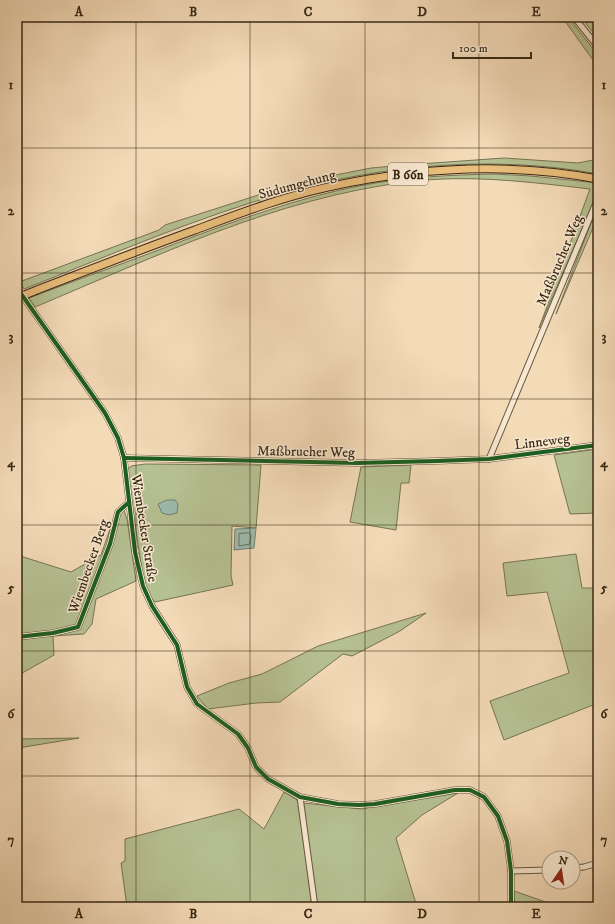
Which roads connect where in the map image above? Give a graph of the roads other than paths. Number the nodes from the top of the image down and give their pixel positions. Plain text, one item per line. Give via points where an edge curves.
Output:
1 (574, 17) edge
2 (598, 47) edge
3 (598, 179) edge
4 (598, 198) edge
5 (17, 288) edge
6 (17, 298) edge
7 (598, 445) edge
8 (124, 458) junction
9 (489, 459) junction
10 (128, 504) junction
11 (17, 637) edge
12 (300, 797) junction
13 (598, 863) edge
14 (581, 868) edge
15 (541, 870) edge
16 (511, 871) junction
17 (315, 907) edge
18 (511, 907) edge

1 - 2 street
3 - 6 main road, Südumgehung / B 66n, bridge via 541,172 474,170 407,174 327,188 278,200 229,217
4 - 9 street, Maßbrucher Weg
5 - 8 street, Wiembecker Straße via 105,413 118,438
7 - 9 street, Linneweg
8 - 9 street, Maßbrucher Weg via 357,463
8 - 10 street, Wiembecker Straße
10 - 11 street, Wiembecker Berg via 118,512 110,544 78,627
10 - 12 street, Wiembecker Straße via 135,552 146,596 177,645 190,696 203,709 238,734 248,748 256,767 268,779
12 - 16 street, Wiembecker Straße via 338,804 366,804 455,790 475,792 489,803 502,824 509,848
12 - 17 street
13 - 14 street
15 - 16 street
16 - 18 street, Wiembecker Straße

